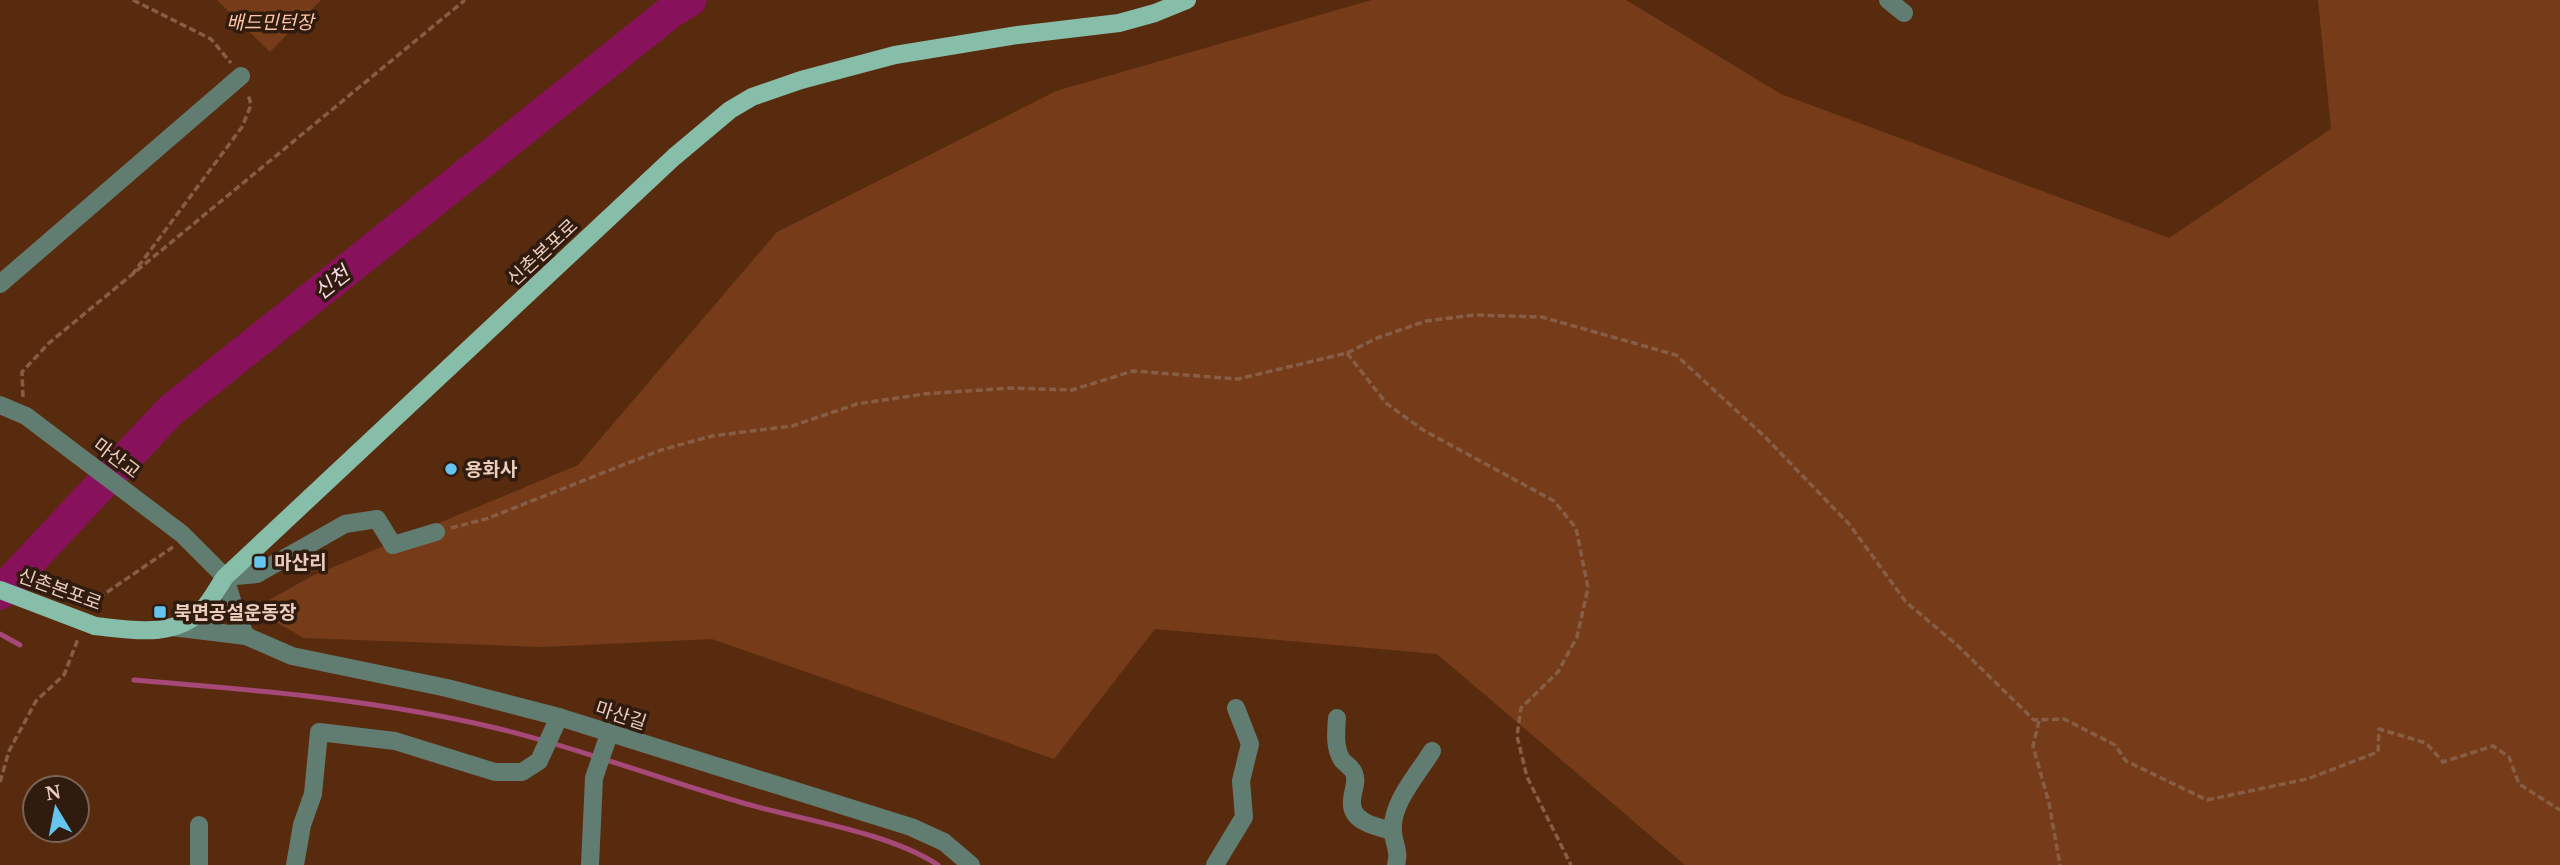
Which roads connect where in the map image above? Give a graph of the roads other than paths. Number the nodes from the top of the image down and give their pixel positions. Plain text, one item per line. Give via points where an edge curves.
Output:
1 (1187, 0) edge
2 (1888, 0) edge
3 (1904, 13) dead end
4 (241, 76) dead end
5 (0, 284) edge
6 (0, 405) edge
7 (436, 532) road end
8 (225, 577) junction
9 (0, 590) edge
10 (172, 627) junction
11 (246, 636) junction
12 (1237, 708) dead end
13 (559, 717) junction
14 (1337, 718) dead end
15 (606, 741) junction
16 (1432, 751) dead end
17 (199, 824) dead end
18 (1393, 831) junction
19 (200, 865) edge
20 (295, 865) edge
21 (590, 865) edge
22 (971, 865) edge
23 (1215, 865) edge
24 (1396, 865) edge

1 - 8 main road, 신촌본포로 via 1119,23 895,55 751,97 674,157
2 - 3 street
4 - 5 street
6 - 8 street, 마산교 via 26,416 184,536
7 - 8 street via 393,545 377,519 345,524 257,574
8 - 10 main road, 신촌본포로 via 203,610
8 - 11 street
9 - 10 main road, 신촌본포로, bridge via 144,631
10 - 11 street, 마산길
11 - 13 street, 마산길 via 292,656
12 - 23 street via 1250,744 1241,780 1244,817
13 - 15 street, 마산길
13 - 20 street via 539,761 522,772 495,772 395,741 318,732 313,794
14 - 18 street via 1340,758 1354,771 1351,803 1357,817
15 - 21 street via 594,778
15 - 22 street, 마산길 via 911,827 944,842
16 - 18 street via 1398,805
17 - 19 street
18 - 24 street via 1399,853

